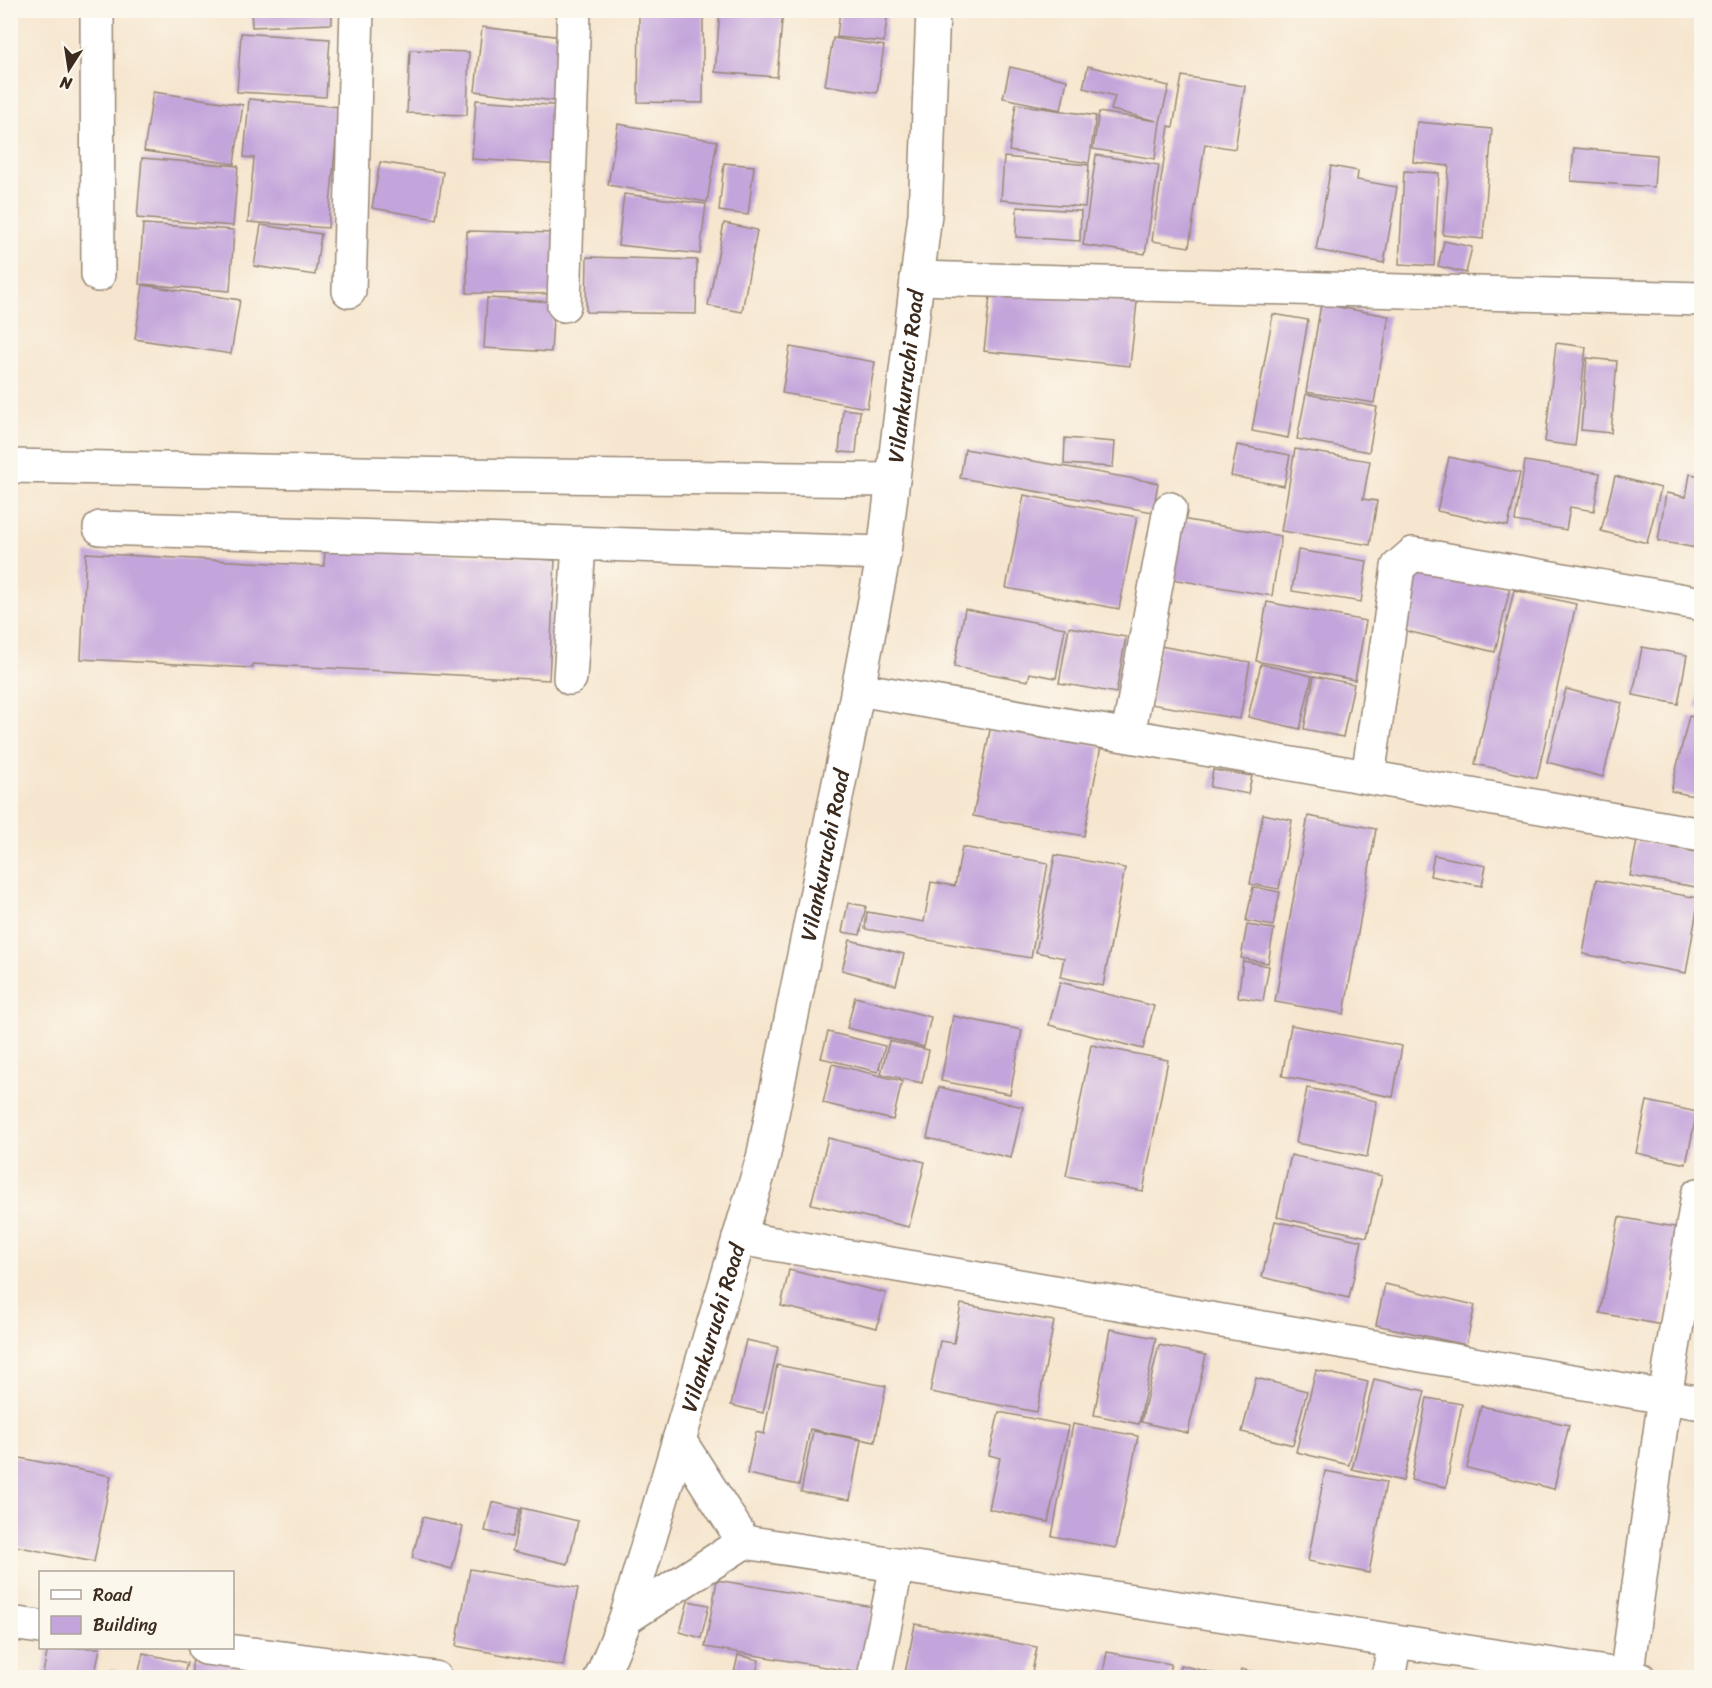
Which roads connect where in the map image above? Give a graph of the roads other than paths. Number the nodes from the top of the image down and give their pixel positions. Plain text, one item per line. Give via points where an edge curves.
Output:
1 (98, 10) edge
2 (357, 10) edge
3 (574, 10) edge
4 (933, 10) edge
5 (98, 275) dead end
6 (917, 278) junction
7 (349, 291) dead end
8 (1701, 299) edge
9 (564, 305) dead end
10 (10, 466) edge
11 (893, 480) junction
12 (1170, 509) dead end
13 (100, 528) dead end
14 (579, 545) junction
15 (884, 553) junction
16 (1701, 604) edge
17 (570, 678) dead end
18 (858, 689) junction
19 (1128, 735) junction
20 (1368, 777) junction
21 (1701, 835) edge
22 (1700, 1187) edge
23 (739, 1238) junction
24 (1665, 1397) junction
25 (1701, 1403) edge
26 (679, 1440) junction
27 (744, 1542) junction
28 (897, 1565) junction
29 (626, 1618) junction
30 (10, 1623) edge
31 (39, 1626) edge
32 (1395, 1641) junction
33 (220, 1649) edge
34 (435, 1677) edge
35 (602, 1677) edge
36 (874, 1677) edge
37 (1388, 1677) edge
38 (1630, 1677) edge

1 - 5 street
2 - 7 street
3 - 9 street
4 - 6 street, Vilankuruchi Road via 925,214
6 - 8 street
6 - 11 street, Vilankuruchi Road
10 - 11 street
11 - 15 street, Vilankuruchi Road
12 - 19 street
13 - 14 street
14 - 15 street
14 - 17 street
15 - 18 street, Vilankuruchi Road
16 - 20 street via 1413,554 1398,567
18 - 19 street
18 - 23 street, Vilankuruchi Road via 763,1158
19 - 20 street
20 - 21 street
22 - 24 street
23 - 24 street
23 - 26 street, Vilankuruchi Road
24 - 25 street
24 - 38 street
26 - 27 street
26 - 29 street, Vilankuruchi Road
27 - 28 street
27 - 29 street
28 - 32 street
28 - 36 street
29 - 35 street, Vilankuruchi Road
30 - 31 street
32 - 37 street
32 - 38 street
33 - 34 street

